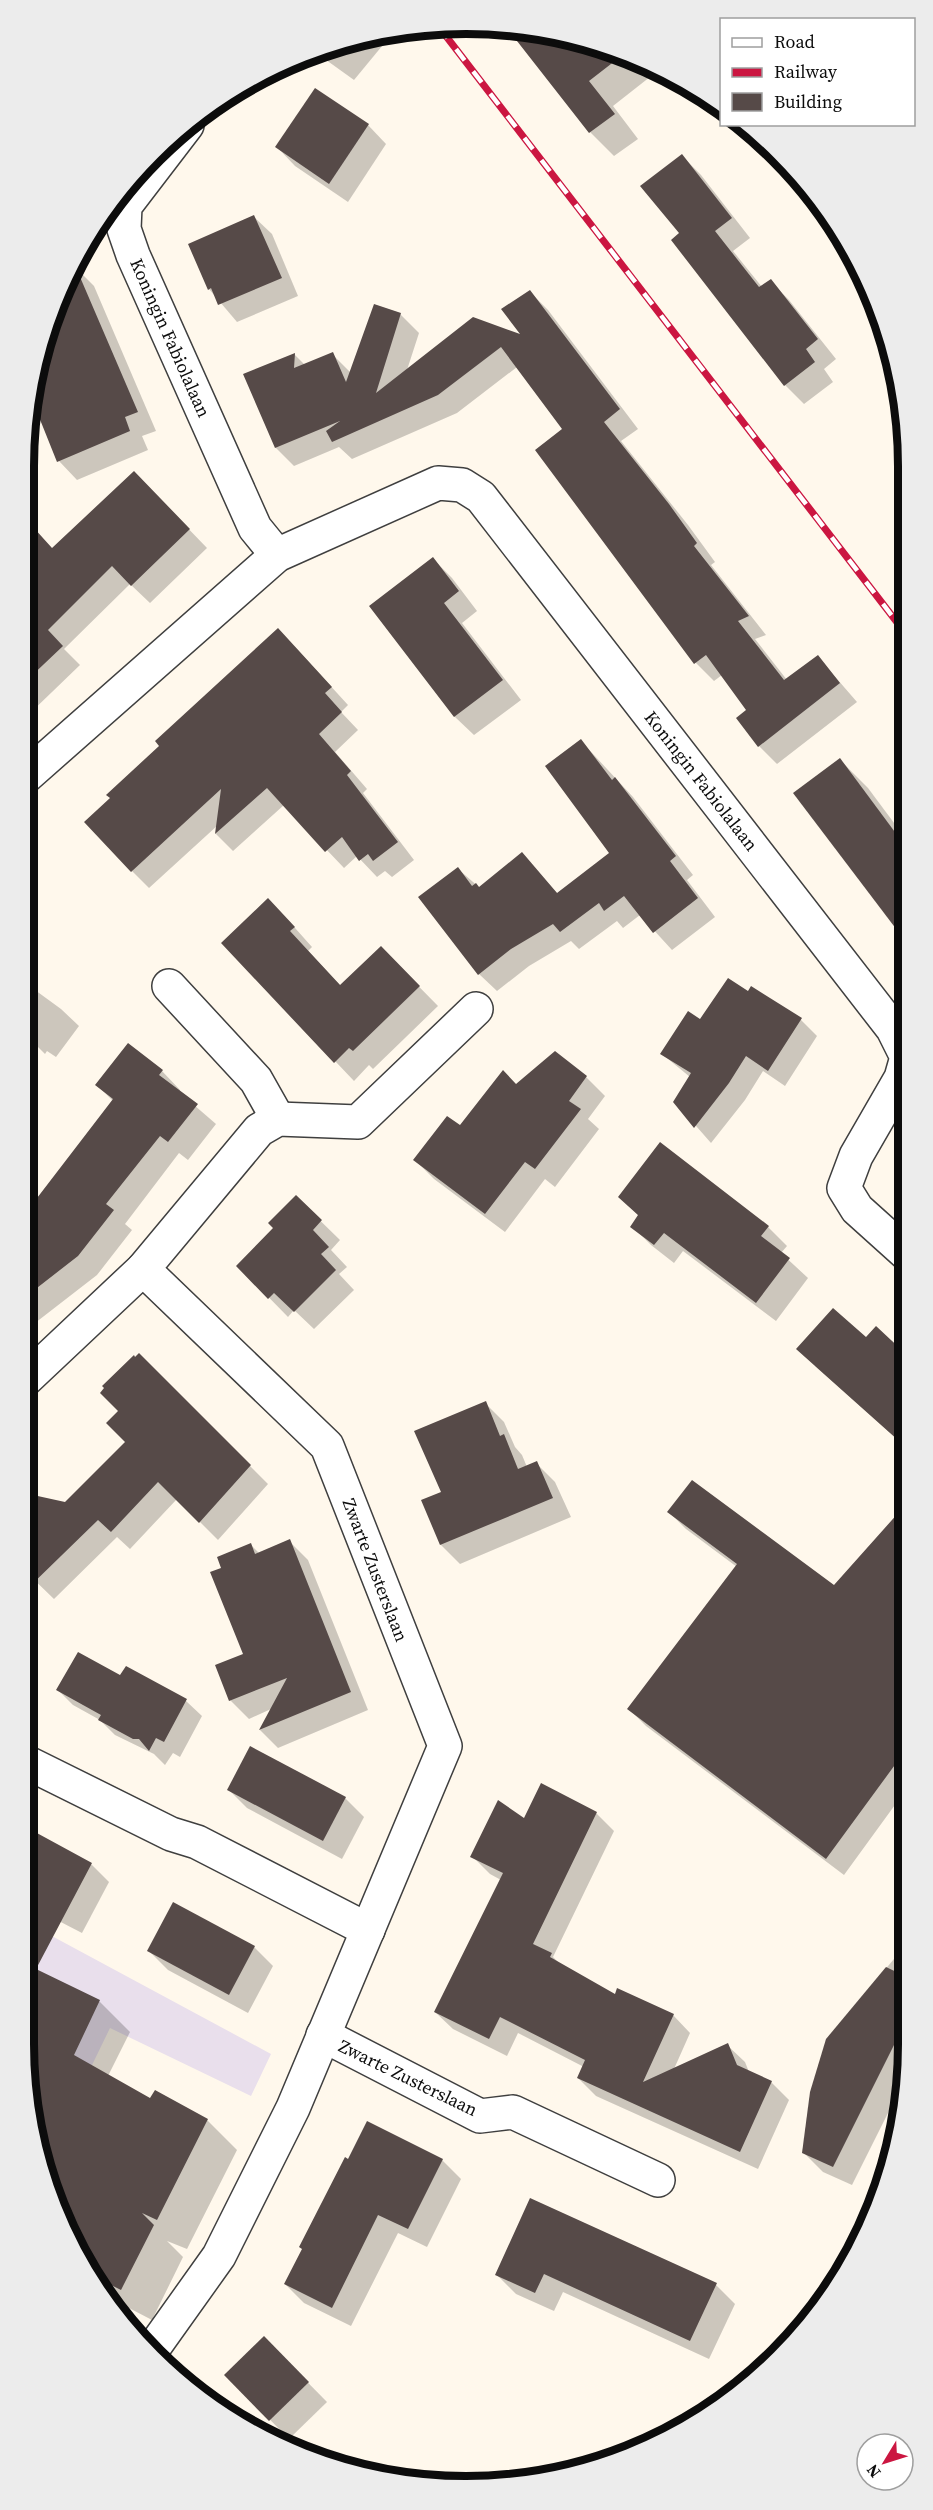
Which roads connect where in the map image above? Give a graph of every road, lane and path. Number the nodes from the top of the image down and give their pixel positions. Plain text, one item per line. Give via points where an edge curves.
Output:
1 (151, 172) edge
2 (277, 555) junction
3 (34, 769) edge
4 (169, 986) dead end
5 (476, 1009) dead end
6 (898, 1039) edge
7 (898, 1083) edge
8 (278, 1119) junction
9 (898, 1246) edge
10 (143, 1269) junction
11 (34, 1372) edge
12 (34, 1766) edge
13 (368, 1930) junction
14 (323, 2035) junction
15 (658, 2180) dead end
16 (156, 2344) edge

1 - 2 street, Koningin Fabiolalaan via 125,206 124,229 255,528
2 - 3 street, Koningin Fabiolalaan
2 - 6 street, Koningin Fabiolalaan via 438,483 462,485 481,497
4 - 8 street via 256,1080
5 - 8 street via 358,1122
7 - 9 street, Koningin Fabiolalaan via 856,1156 844,1188 857,1209
8 - 10 street via 260,1130
10 - 11 street
10 - 13 street, Zwarte Zusterslaan via 327,1446 445,1746
12 - 13 street via 171,1834 197,1842
13 - 14 street, Zwarte Zusterslaan
14 - 15 street, Zwarte Zusterslaan via 480,2116 513,2112
14 - 16 street, Zwarte Zusterslaan via 292,2108 219,2256

